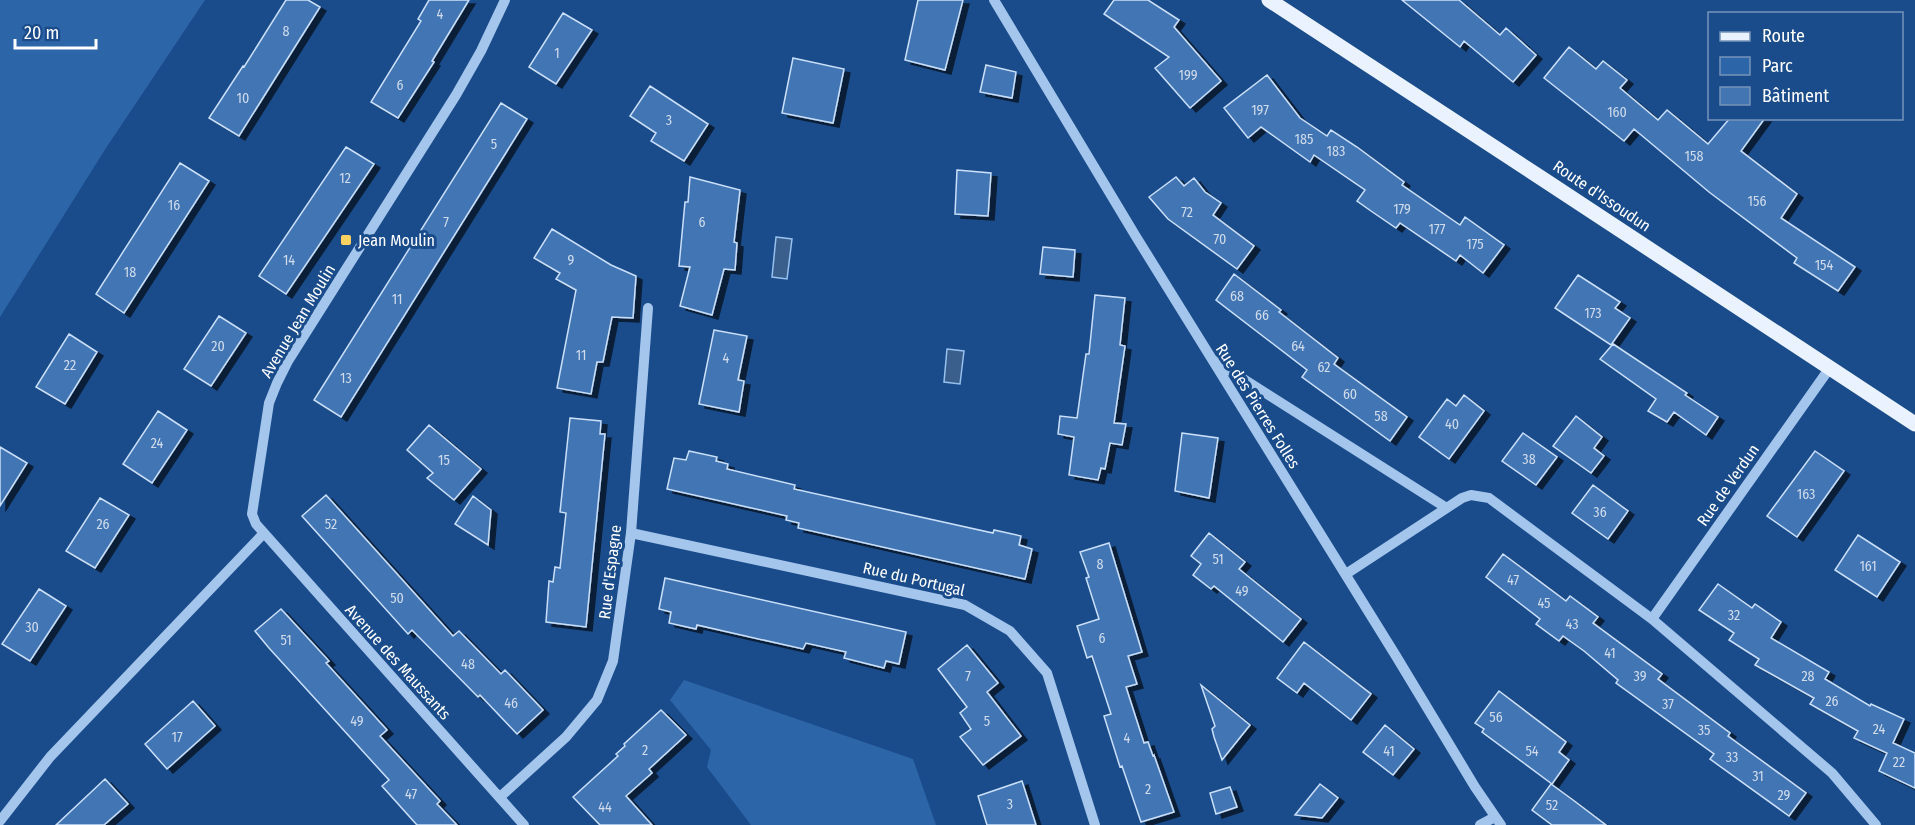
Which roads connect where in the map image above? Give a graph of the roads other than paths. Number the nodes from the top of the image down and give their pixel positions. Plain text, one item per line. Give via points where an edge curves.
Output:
1 (506, 0) edge
2 (994, 0) edge
3 (1269, 0) edge
4 (648, 308) dead end
5 (1212, 358) junction
6 (1829, 369) junction
7 (1915, 424) edge
8 (1445, 507) junction
9 (253, 517) joint
10 (264, 533) junction
11 (631, 533) junction
12 (1346, 574) junction
13 (1652, 619) junction
14 (500, 797) junction
15 (0, 820) edge
16 (1498, 821) edge
17 (6, 825) edge
18 (524, 825) edge
19 (1095, 825) edge
20 (1480, 825) edge
21 (1876, 825) edge

1 - 9 street, Avenue Jean Moulin via 456,95 277,383 269,403
2 - 5 street, Rue des Pierres Folles
3 - 6 main road, Route d'Issoudun
4 - 11 street, Rue d'Espagne
5 - 8 street
5 - 12 street, Rue des Pierres Folles
6 - 7 main road, Route d'Issoudun
6 - 13 street, Rue de Verdun
8 - 12 street
8 - 13 street via 1471,495 1489,498
9 - 10 street, Avenue des Maussants
10 - 14 street, Avenue des Maussants
10 - 15 street via 50,757
11 - 14 street, Rue d'Espagne via 613,661 597,700 566,737
11 - 19 street, Rue du Portugal via 965,604 1010,631 1047,673
12 - 16 street, Rue des Pierres Folles
13 - 21 street via 1832,773
14 - 18 street, Avenue des Maussants
15 - 17 street
16 - 20 street

